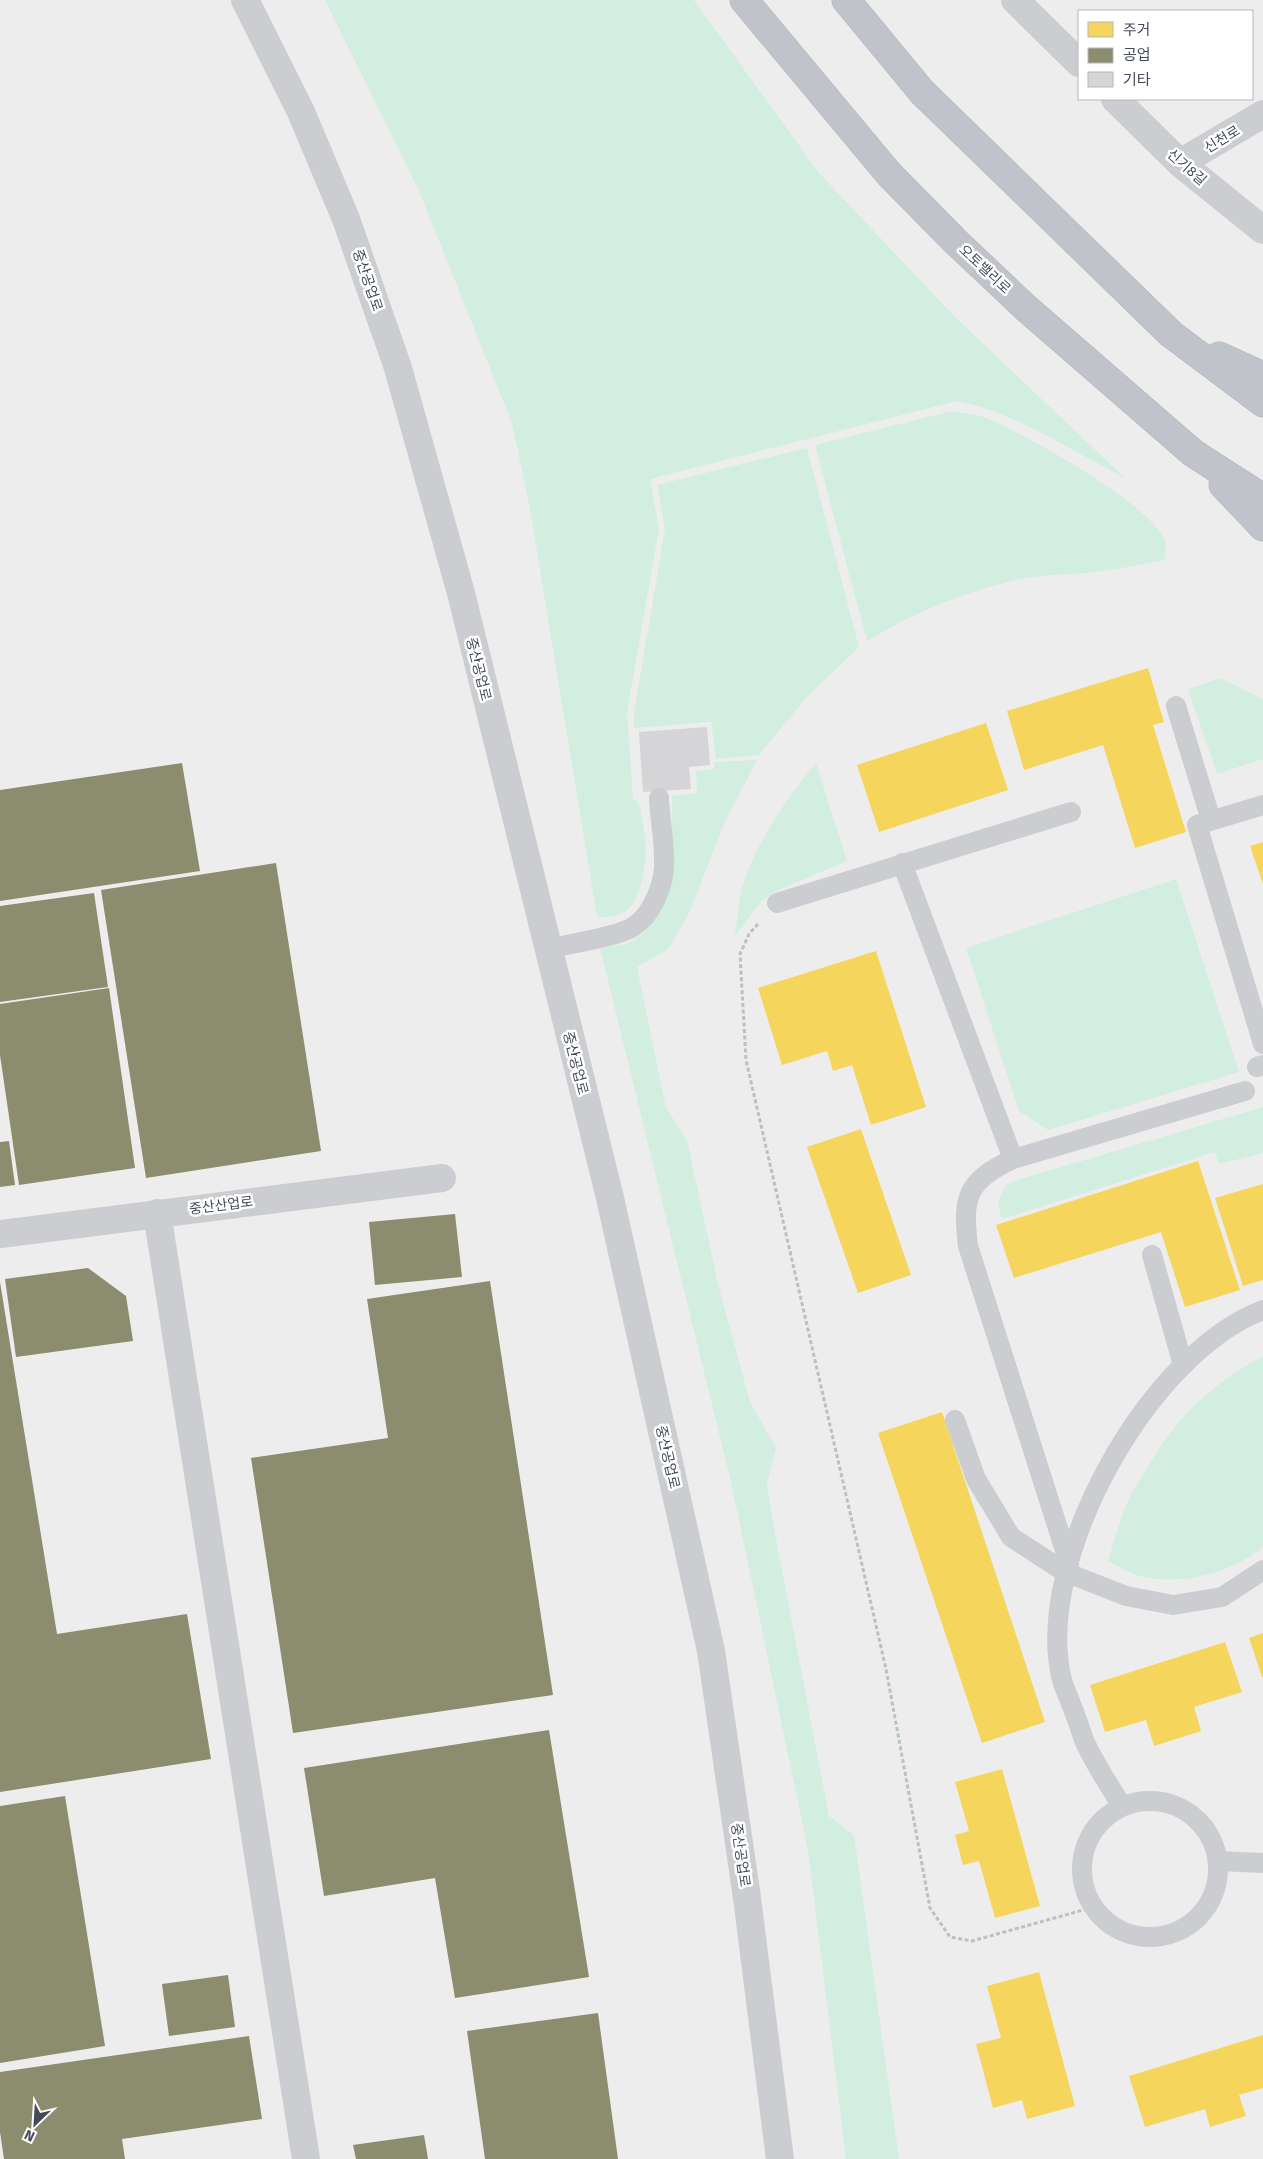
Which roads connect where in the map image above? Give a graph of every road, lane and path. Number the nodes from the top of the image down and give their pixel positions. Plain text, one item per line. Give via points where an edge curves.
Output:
1 (245, 0) edge
2 (744, 0) edge
3 (846, 0) edge
4 (1015, 0) edge
5 (1078, 62) edge
6 (1116, 100) edge
7 (1263, 114) edge
8 (1180, 163) junction
9 (1263, 230) edge
10 (1171, 334) junction
11 (1263, 376) edge
12 (1263, 403) edge
13 (1193, 453) junction
14 (1263, 498) edge
15 (1263, 527) edge
16 (1176, 706) dead end
17 (659, 798) dead end
18 (1263, 805) edge
19 (1071, 812) dead end
20 (1211, 820) junction
21 (902, 863) junction
22 (777, 903) joint
23 (548, 948) junction
24 (1263, 1044) edge
25 (1245, 1091) dead end
26 (1013, 1159) junction
27 (442, 1178) dead end
28 (157, 1212) junction
29 (0, 1234) edge
30 (1152, 1255) dead end
31 (1263, 1310) edge
32 (1183, 1365) junction
33 (955, 1420) dead end
34 (1067, 1568) junction
35 (1263, 1570) edge
36 (1122, 1806) junction
37 (1218, 1861) junction
38 (1263, 1863) edge
39 (1094, 1907) junction
40 (306, 2159) edge
41 (780, 2159) edge

1 - 23 street, 중산공업로 via 301,112 346,219 398,368 460,593
2 - 13 highway, 오토밸리로 via 889,174 1026,308
3 - 10 highway via 922,92
4 - 5 street
6 - 8 street, 신기8길
7 - 8 street, 신천로
8 - 9 street, 신기8길
10 - 11 highway
10 - 12 highway
13 - 14 highway, 오토밸리로
13 - 15 highway
16 - 20 lane
17 - 23 lane via 664,868 648,912 634,926 622,932
18 - 20 lane
19 - 21 lane
20 - 24 lane via 1197,825
21 - 22 lane
21 - 26 lane
22 - 39 path via 749,934 740,954 746,1060 886,1669 930,1908 950,1937 972,1941
23 - 41 street, 중산공업로 via 610,1198 711,1652
25 - 26 lane
26 - 34 lane via 993,1169 975,1184 966,1203 968,1246
27 - 28 street, 중산산업로
28 - 29 street, 중산산업로
28 - 40 street
30 - 32 lane
31 - 32 lane via 1215,1336
32 - 34 lane via 1150,1400 1122,1442 1089,1505
33 - 34 lane via 976,1479 1011,1537
34 - 35 lane via 1126,1596 1174,1605 1222,1597
34 - 36 lane via 1056,1620 1061,1676 1085,1742
36 - 37 lane via 1142,1800 1164,1802 1184,1809 1205,1828 1213,1841
36 - 39 lane via 1102,1820 1088,1839 1081,1862 1084,1886
37 - 38 lane
37 - 39 lane via 1218,1883 1210,1903 1197,1920 1179,1931 1155,1937 1132,1935 1110,1924

